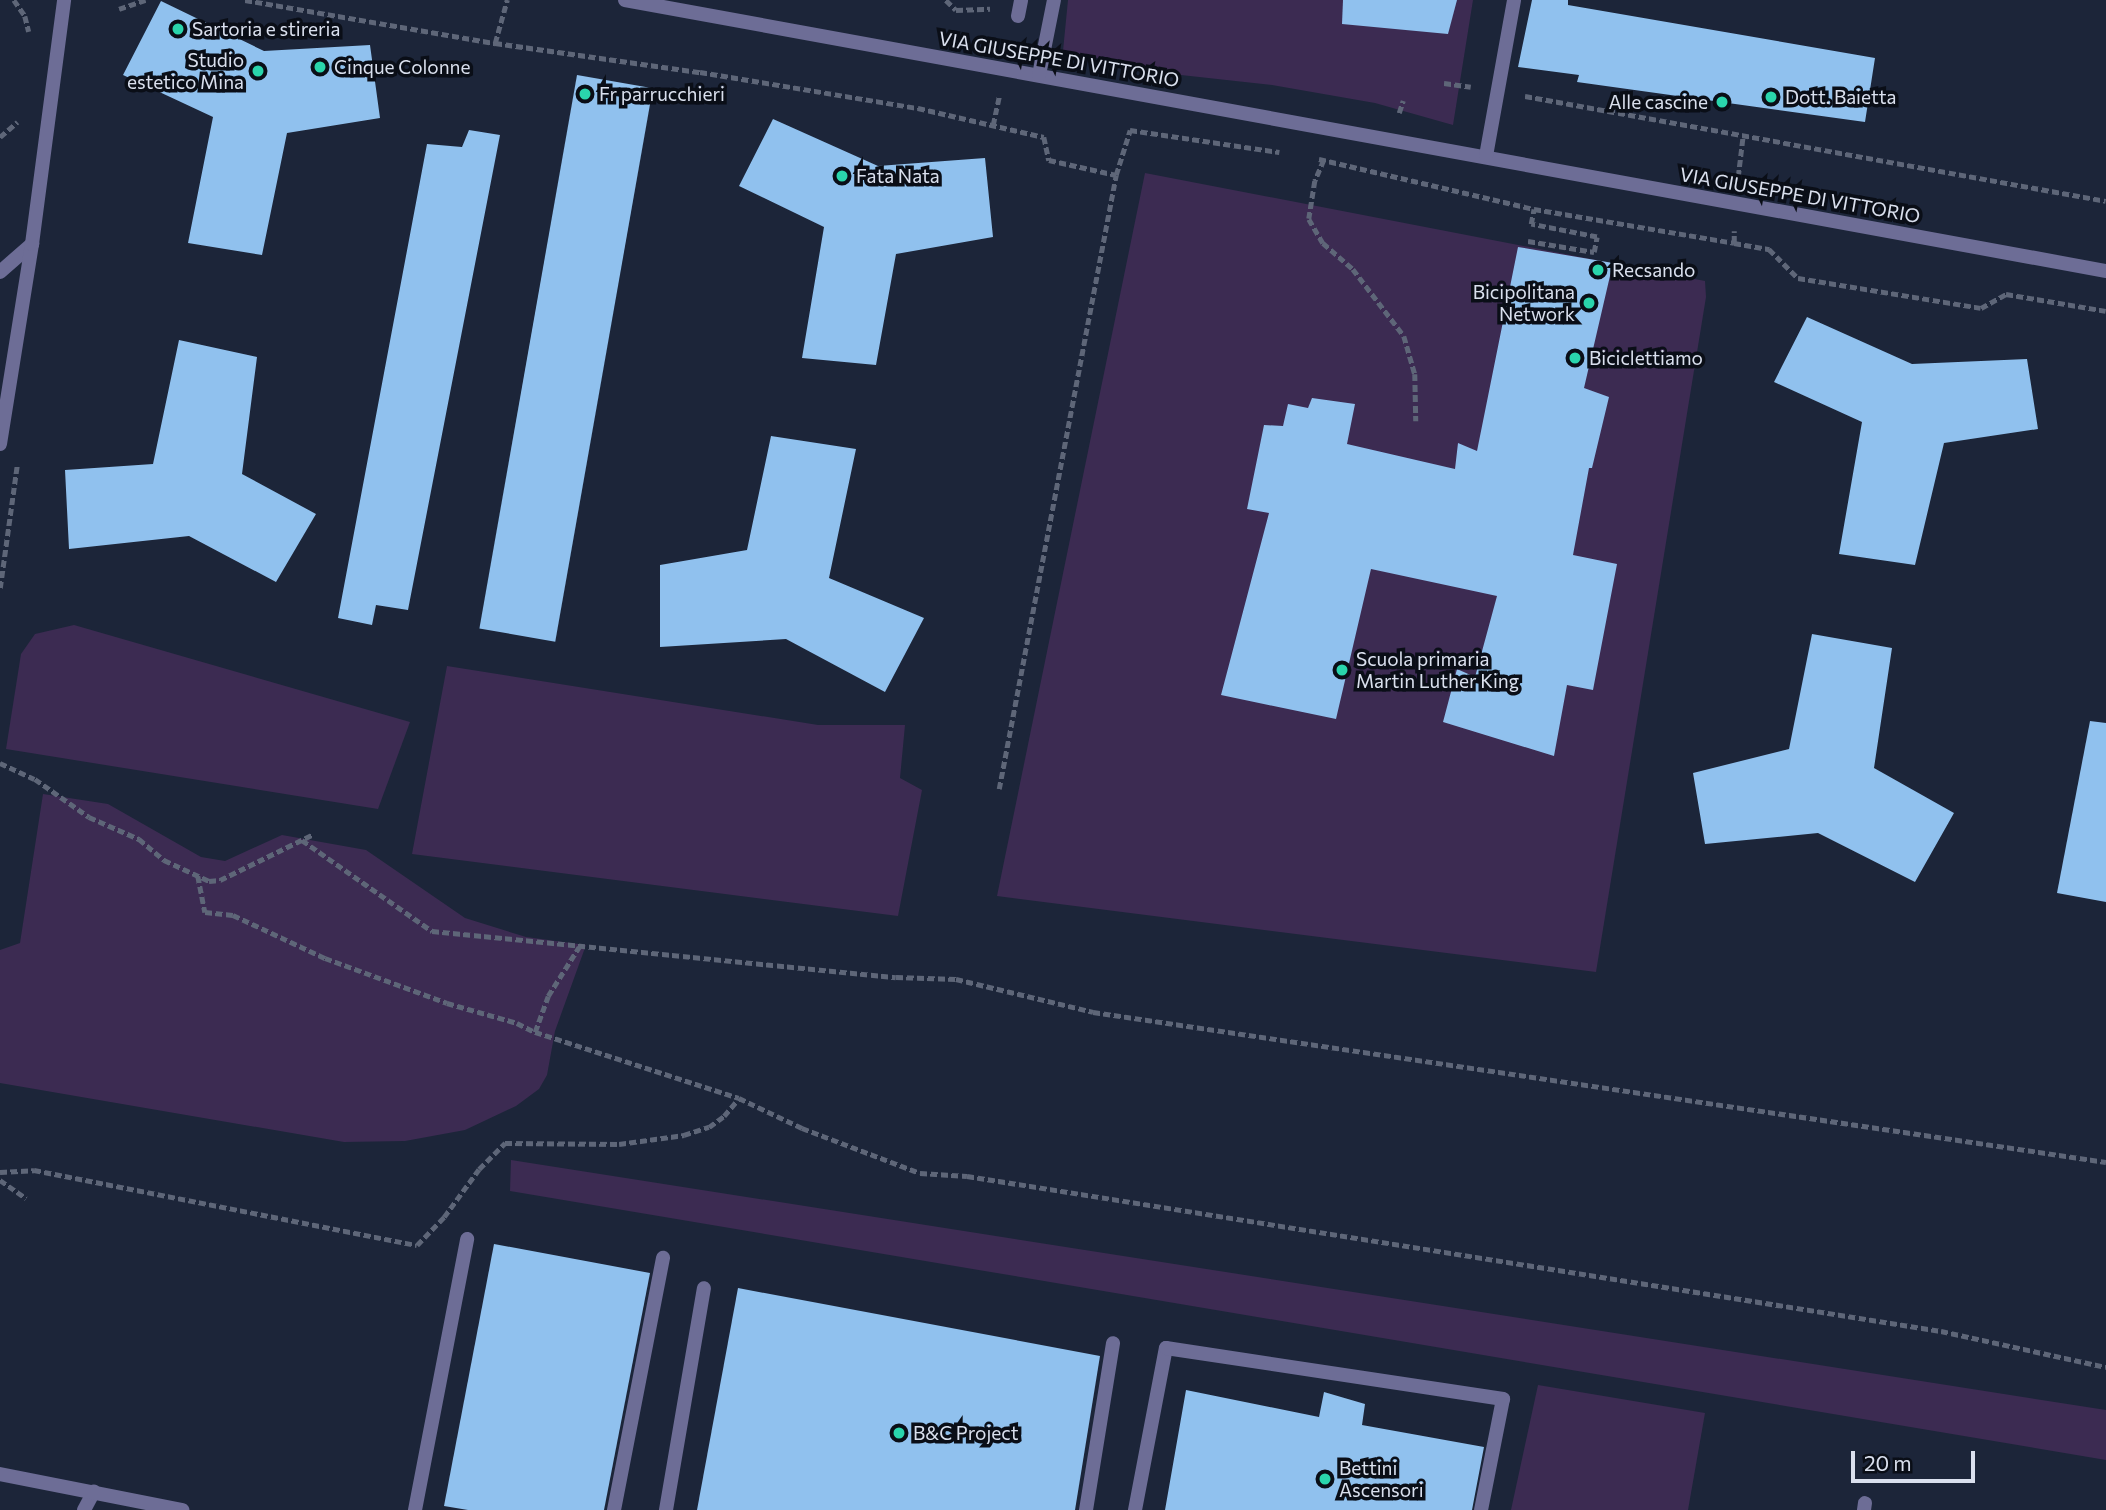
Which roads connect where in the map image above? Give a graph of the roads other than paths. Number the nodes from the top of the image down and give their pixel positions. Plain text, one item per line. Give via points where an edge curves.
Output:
1 (64, 0) edge
2 (625, 0) edge
3 (1021, 0) edge
4 (1054, 0) edge
5 (1514, 0) edge
6 (1018, 16) dead end
7 (1039, 75) junction
8 (1486, 156) junction
9 (32, 244) junction
10 (2106, 271) edge
11 (0, 272) edge
12 (0, 444) edge
13 (467, 1239) dead end
14 (663, 1258) dead end
15 (704, 1288) dead end
16 (1112, 1343) dead end
17 (0, 1474) edge
18 (94, 1491) junction
19 (84, 1510) edge
20 (182, 1510) edge
21 (415, 1510) edge
22 (614, 1510) edge
23 (666, 1510) edge
24 (1086, 1510) edge
25 (1135, 1510) edge
26 (1481, 1510) edge

1 - 9 street
2 - 7 street, VIA GIUSEPPE DI VITTORIO
3 - 6 street
4 - 7 street
5 - 8 street
7 - 8 street, VIA GIUSEPPE DI VITTORIO
8 - 10 street, VIA GIUSEPPE DI VITTORIO
9 - 11 street
9 - 12 street
13 - 21 street
14 - 22 street
15 - 23 street
16 - 24 street
17 - 18 street
18 - 19 street
18 - 20 street
25 - 26 street via 1166,1348 1503,1399

